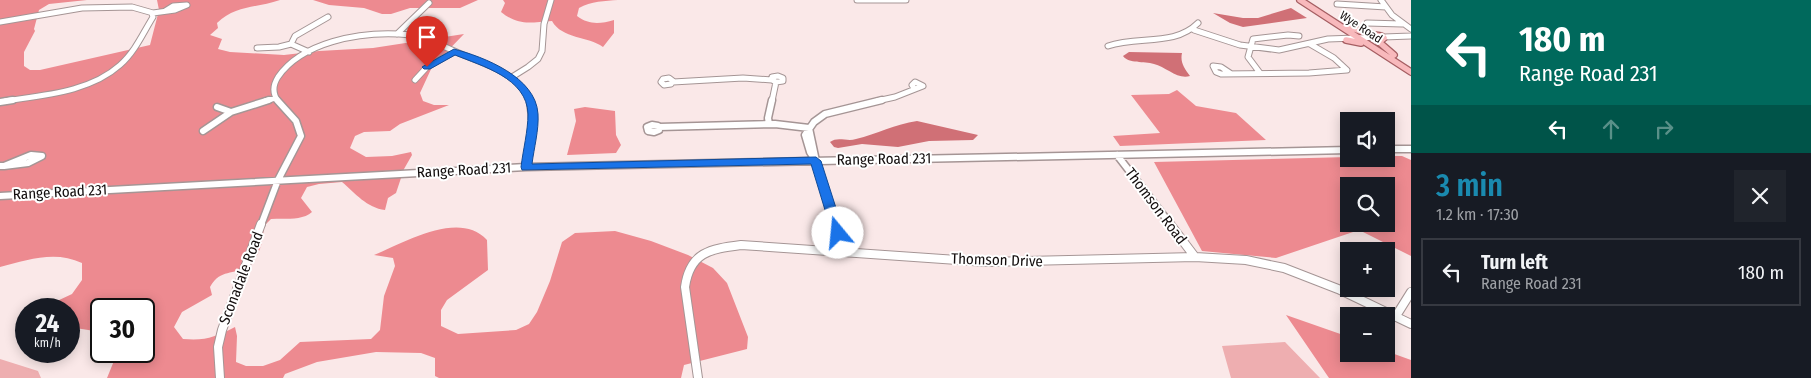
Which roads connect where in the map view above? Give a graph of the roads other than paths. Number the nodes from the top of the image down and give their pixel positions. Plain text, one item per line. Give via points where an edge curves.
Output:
1 (551, 0) edge
2 (857, 0) edge
3 (906, 0) edge
4 (1300, 0) edge
5 (1307, 0) edge
6 (1381, 0) edge
7 (429, 3) dead end
8 (1337, 4) dead end
9 (1386, 7) junction
10 (165, 11) dead end
11 (152, 14) junction
12 (328, 17) dead end
13 (0, 22) edge
14 (1198, 23) dead end
15 (1336, 23) junction
16 (1367, 23) dead end
17 (1402, 24) junction
18 (1350, 27) junction
19 (1411, 29) edge
20 (1194, 30) junction
21 (397, 34) junction
22 (1411, 36) edge
23 (1382, 37) junction
24 (1362, 38) junction
25 (1346, 39) junction
26 (291, 44) junction
27 (1310, 44) junction
28 (1108, 46) dead end
29 (256, 48) dead end
30 (1250, 48) junction
31 (309, 52) junction
32 (454, 52) junction
33 (1383, 54) junction
34 (1394, 55) junction
35 (1411, 66) edge
36 (1260, 72) junction
37 (1411, 72) edge
38 (1230, 73) dead end
39 (512, 77) junction
40 (415, 80) dead end
41 (673, 82) dead end
42 (914, 88) dead end
43 (275, 98) junction
44 (0, 102) edge
45 (216, 107) dead end
46 (231, 112) junction
47 (769, 124) junction
48 (659, 127) dead end
49 (809, 128) junction
50 (203, 131) dead end
51 (1395, 149) edge
52 (1411, 149) edge
53 (1340, 150) edge
54 (1117, 155) junction
55 (816, 161) junction
56 (2, 166) edge
57 (526, 167) junction
58 (278, 180) junction
59 (0, 196) edge
60 (844, 251) junction
61 (1195, 257) junction
62 (1411, 292) edge
63 (1396, 316) junction
64 (1411, 324) edge
65 (220, 378) edge
66 (698, 378) edge

1 - 39 street via 544,19 542,53 531,67
2 - 3 street
4 - 15 main road, Wye Road
5 - 18 main road, Wye Road
6 - 9 street
7 - 21 street
8 - 9 street
9 - 17 street
10 - 11 street
11 - 13 street via 129,7 76,9
11 - 44 street via 153,18 131,52 119,66 99,79 67,90
12 - 26 street via 295,36
14 - 20 street
15 - 24 main road, Wye Road
15 - 25 main road via 1348,34
16 - 17 street
17 - 19 street
18 - 23 main road
18 - 24 main road, Wye Road
20 - 28 street via 1177,38 1130,38
20 - 30 street
21 - 31 street via 349,38
21 - 32 street via 423,39
22 - 23 street
23 - 24 street
23 - 34 main road via 1380,42
24 - 25 street
24 - 33 main road, Wye Road
24 - 34 main road, Wye Road
25 - 27 street
25 - 33 main road
26 - 29 street
26 - 31 street
27 - 30 street via 1286,49
27 - 30 street via 1297,35 1288,35 1254,39
27 - 36 street via 1347,70
30 - 36 street via 1249,59
31 - 43 street via 281,72 274,84
32 - 39 street
32 - 40 street via 427,67
33 - 37 main road, Wye Road
34 - 35 main road, Wye Road
36 - 38 street
39 - 57 street via 532,107
41 - 47 street via 743,78 774,81
42 - 49 street via 895,98 830,112
43 - 46 street
43 - 58 street, Sconadale Road via 298,120 301,130
45 - 46 street
46 - 50 street
47 - 48 street
47 - 49 street
49 - 55 street via 805,135
51 - 52 street
53 - 54 street, Range Road 231
54 - 55 street, Range Road 231
54 - 61 street, Thomson Road
55 - 57 street, Range Road 231
55 - 60 street
56 - 56 street via 34,162 42,156 31,155
57 - 58 street, Range Road 231
58 - 59 street, Range Road 231
58 - 65 street, Sconadale Road via 222,330 218,347
60 - 61 street, Thomson Drive via 986,262
60 - 66 street, Thomson Drive via 742,244 712,250 696,260 687,274 685,287
61 - 63 street, Thomson Drive via 1246,260 1284,268
62 - 63 street
63 - 64 street, Thomson Drive

